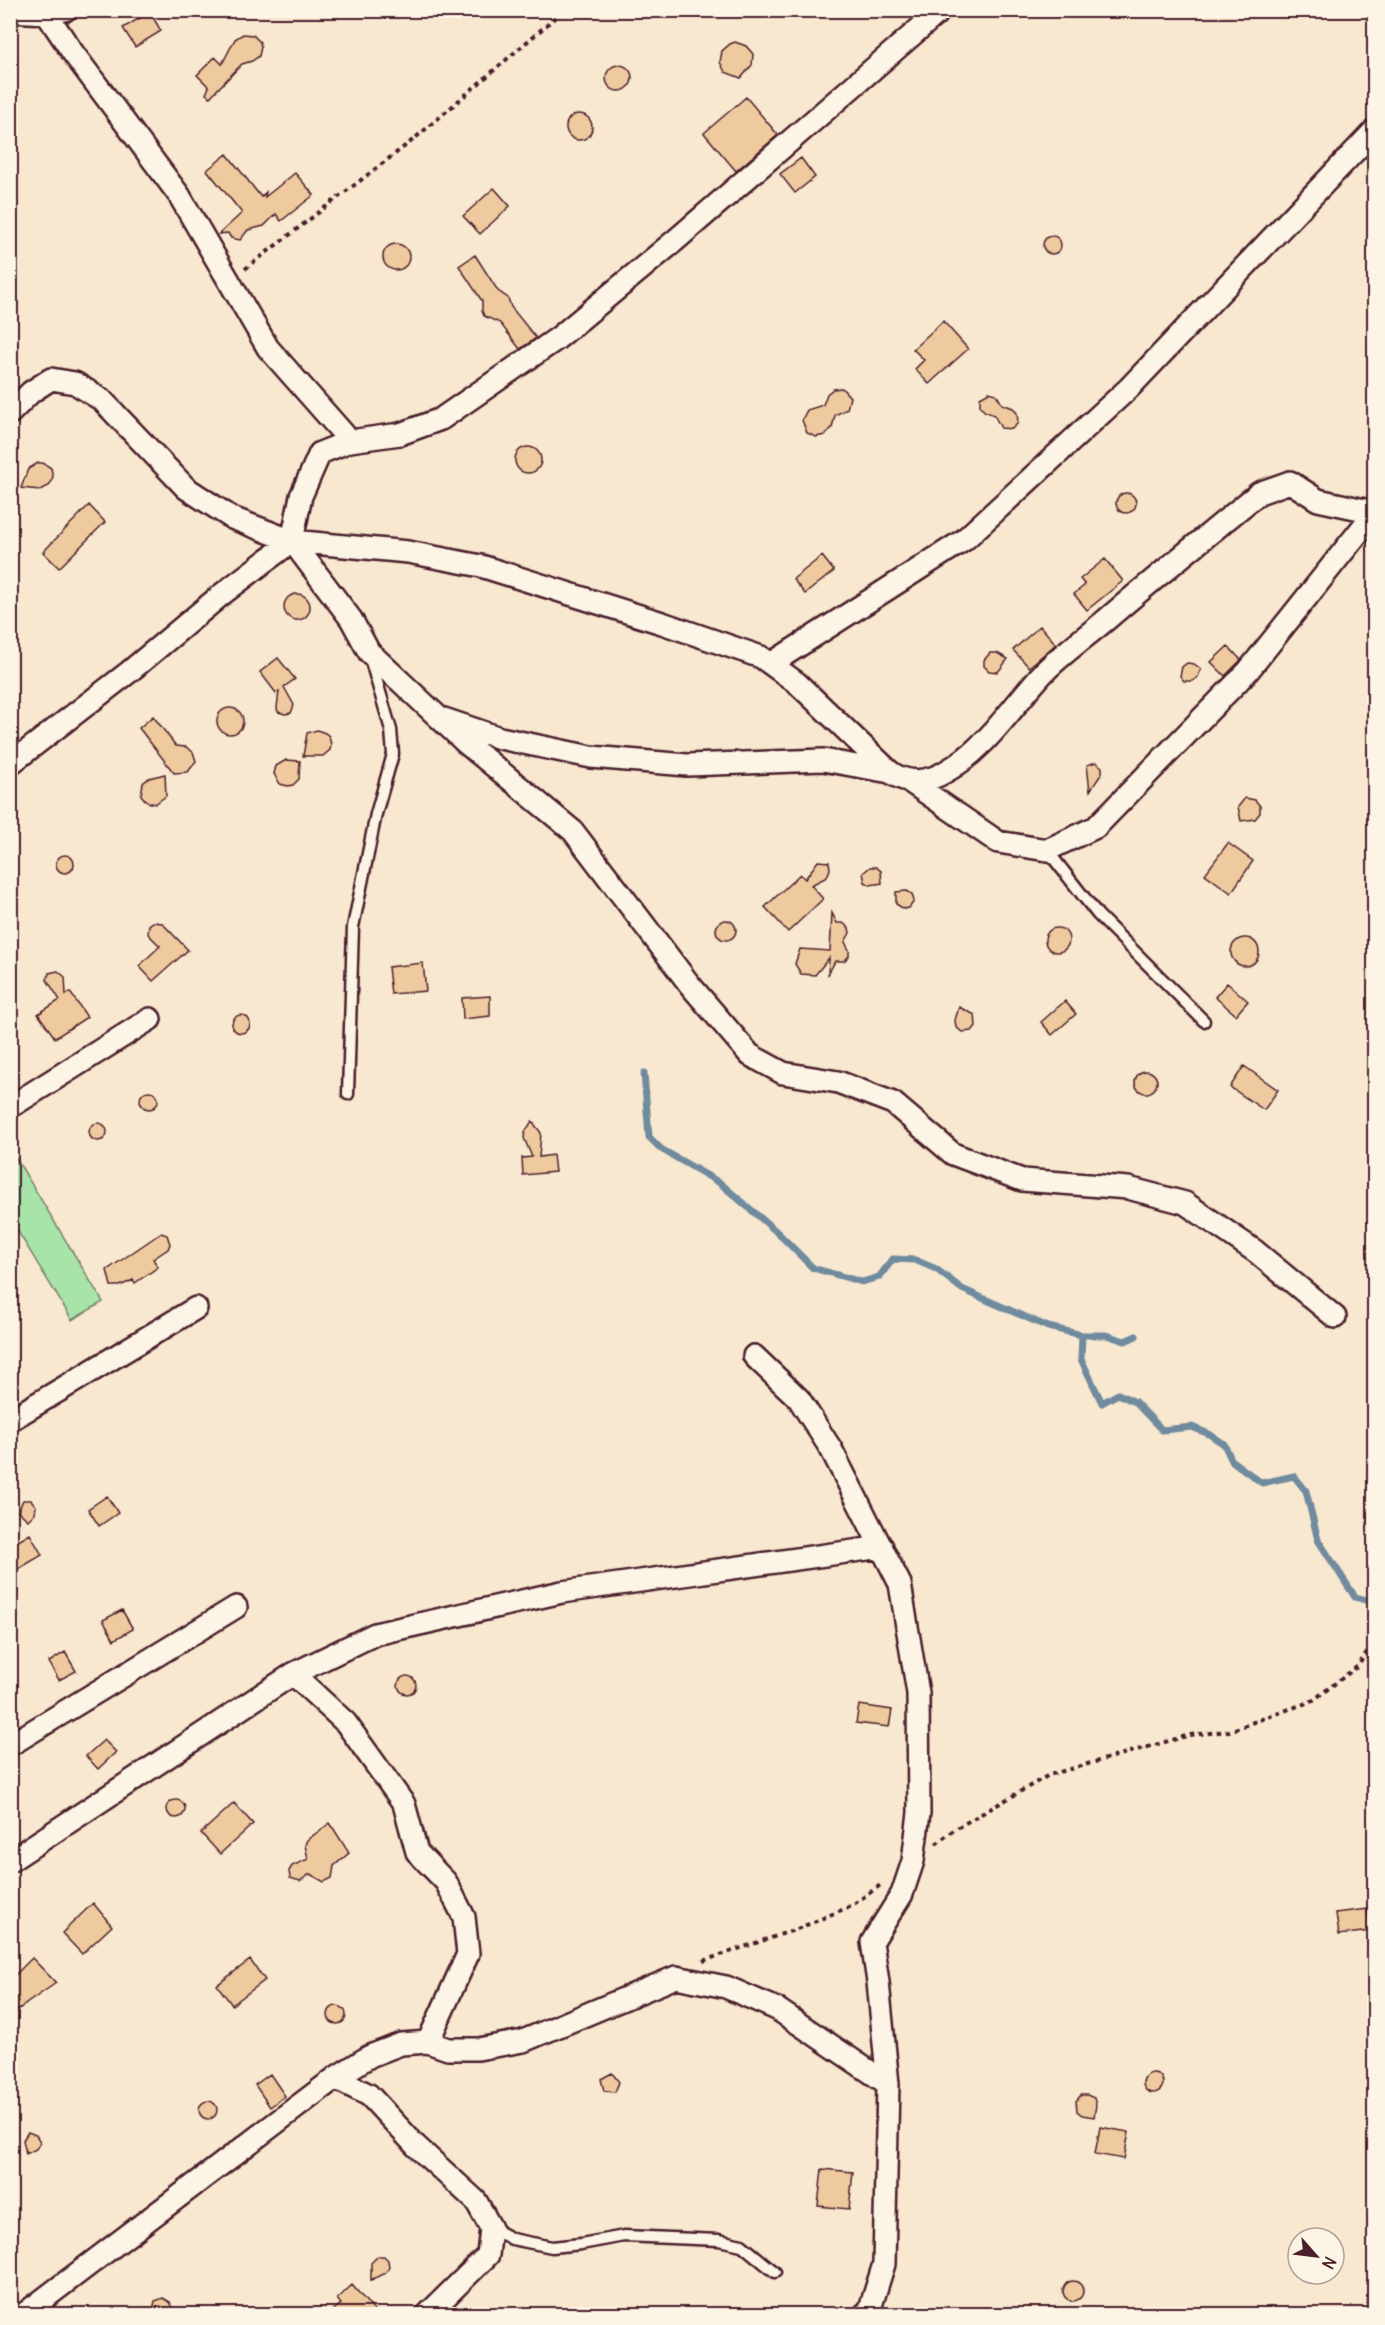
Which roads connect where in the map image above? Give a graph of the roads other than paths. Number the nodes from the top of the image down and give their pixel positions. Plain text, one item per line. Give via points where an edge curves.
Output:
1 (941, 10) edge
2 (10, 11) edge
3 (52, 12) edge
4 (1374, 131) edge
5 (10, 413) edge
6 (350, 441) junction
7 (1374, 513) edge
8 (292, 541) junction
9 (369, 652) junction
10 (772, 663) junction
11 (438, 717) junction
12 (10, 764) edge
13 (890, 772) junction
14 (909, 781) junction
15 (1047, 850) junction
16 (150, 1019) dead end
17 (1204, 1021) dead end
18 (348, 1094) dead end
19 (10, 1107) edge
20 (196, 1308) dead end
21 (1335, 1317) dead end
22 (754, 1356) dead end
23 (10, 1420) edge
24 (882, 1547) junction
25 (236, 1607) dead end
26 (293, 1674) junction
27 (10, 1745) edge
28 (10, 1861) edge
29 (428, 2042) junction
30 (335, 2078) junction
31 (888, 2084) junction
32 (491, 2228) junction
33 (775, 2272) dead end
34 (24, 2314) edge
35 (428, 2314) edge
36 (868, 2314) edge

1 - 6 street via 558,338 441,419 400,434
2 - 3 street
3 - 6 street via 73,53 179,195 268,348
4 - 10 street via 1129,388 964,540
5 - 8 street via 51,379 75,383 102,400 186,488 232,518
6 - 8 street via 320,453 301,496
7 - 14 street via 1318,500 1290,482 1259,493 1045,671 980,747 944,773
7 - 15 street via 1248,671 1096,827
8 - 9 street via 351,620
8 - 10 street via 408,552 481,566 722,643
8 - 12 street
9 - 11 street
9 - 18 lane via 391,730 393,754 352,927
10 - 13 street
11 - 13 street via 500,738 591,757 687,765 823,760
11 - 21 street via 573,831 690,985 750,1054 783,1073 838,1082 892,1103 953,1154 1022,1180 1128,1188 1185,1203 1256,1251
13 - 14 street
14 - 15 street via 998,842
15 - 17 lane via 1098,915
16 - 19 street
20 - 23 street
22 - 24 street via 799,1399 831,1449
24 - 26 street via 562,1592 375,1634
24 - 31 street via 900,1584 918,1693 919,1813 913,1861 902,1894 872,1942
25 - 27 street
26 - 28 street
26 - 29 street via 346,1723 404,1804 417,1852 447,1882 464,1917 468,1954
29 - 30 street via 401,2044 370,2056
29 - 31 street via 448,2049 478,2049 523,2041 676,1977 726,1986 777,2009
30 - 32 street via 369,2095 416,2146 476,2201
30 - 34 street
31 - 36 street via 884,2264
32 - 33 lane via 512,2239 552,2247 624,2236 719,2240 742,2245
32 - 35 street via 488,2255

